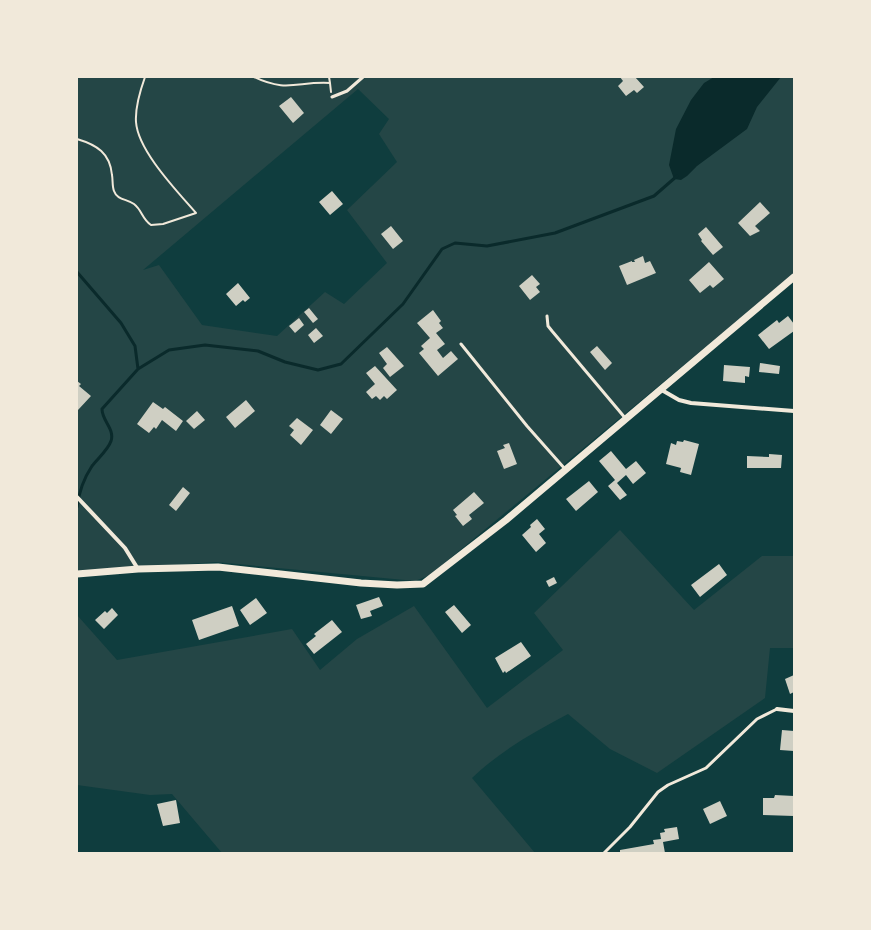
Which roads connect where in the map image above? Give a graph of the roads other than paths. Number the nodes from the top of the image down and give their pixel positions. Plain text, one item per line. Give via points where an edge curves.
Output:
1 (363, 77) edge
2 (332, 97) road end
3 (794, 278) edge
4 (548, 316) dead end
5 (461, 344) dead end
6 (660, 389) junction
7 (794, 412) edge
8 (626, 418) junction
9 (565, 470) junction
10 (77, 497) edge
11 (138, 568) junction
12 (77, 574) edge
13 (777, 709) joint
14 (794, 711) edge
15 (604, 853) edge

1 - 2 lane via 347,91
3 - 6 street
4 - 8 lane via 548,326
5 - 9 lane
6 - 7 street via 679,400 691,403
6 - 8 street
8 - 9 street
9 - 11 street via 423,584 361,583 218,567
10 - 11 street via 125,548
11 - 12 street
13 - 14 street
13 - 15 lane via 757,719 706,768 658,792 630,827

